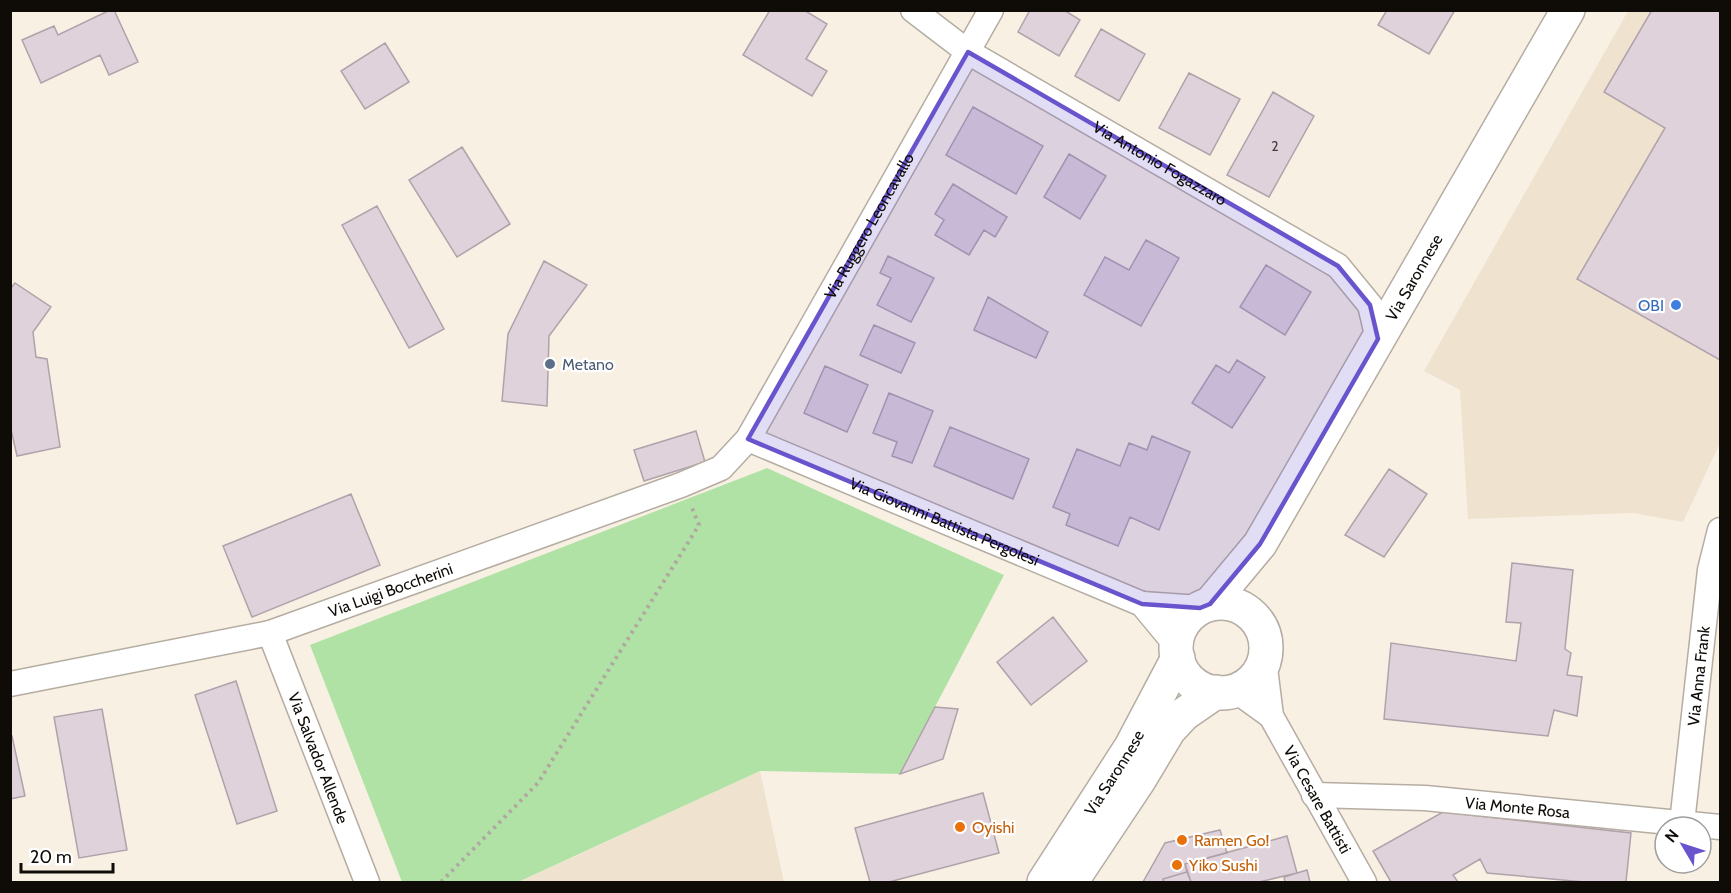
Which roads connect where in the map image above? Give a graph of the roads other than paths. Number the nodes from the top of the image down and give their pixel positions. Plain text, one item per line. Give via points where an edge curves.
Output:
1 (913, 10) edge
2 (991, 10) edge
3 (1568, 10) edge
4 (968, 52) junction
5 (1378, 339) junction
6 (748, 439) junction
7 (1720, 530) edge
8 (1260, 544) junction
9 (1142, 604) junction
10 (1205, 606) junction
11 (1252, 615) junction
12 (270, 633) junction
13 (1177, 652) junction
14 (1264, 660) junction
15 (10, 684) edge
16 (1225, 691) junction
17 (1271, 716) junction
18 (1314, 795) junction
19 (1683, 815) edge
20 (1653, 820) edge
21 (366, 882) edge
22 (1044, 882) edge
23 (1071, 882) edge
24 (1364, 882) edge

1 - 4 street, Via Antonio Fogazzaro
2 - 4 street, Via Ruggero Leoncavallo
3 - 5 main road, Via Saronnese
4 - 5 street, Via Antonio Fogazzaro via 1338,266 1370,305
4 - 6 street, Via Ruggero Leoncavallo
5 - 8 main road, Via Saronnese
6 - 9 street, Via Giovanni Battista Pergolesi
6 - 12 street, Via Luigi Boccherini via 721,468 681,485
7 - 19 street, Via Anna Frank via 1710,570
8 - 10 main road, Via Saronnese
8 - 11 main road, Via Saronnese
9 - 10 street, Via Giovanni Battista Pergolesi
9 - 13 street, Via Giovanni Battista Pergolesi
10 - 11 main road via 1229,604
10 - 13 main road, Via Saronnese via 1185,622
11 - 14 main road via 1264,636
12 - 15 street, Via Luigi Boccherini
12 - 21 street, Via Salvador Allende
13 - 16 main road via 1182,670 1191,681
13 - 22 main road, Via Saronnese via 1131,747
14 - 16 main road, Via Saronnese via 1252,681
14 - 17 street, Via Cesare Battisti
16 - 17 street, Via Cesare Battisti
16 - 23 main road, Via Saronnese via 1184,714 1168,730
17 - 18 street, Via Cesare Battisti
18 - 20 street, Via Monte Rosa via 1425,798
18 - 24 street, Via Cesare Battisti

